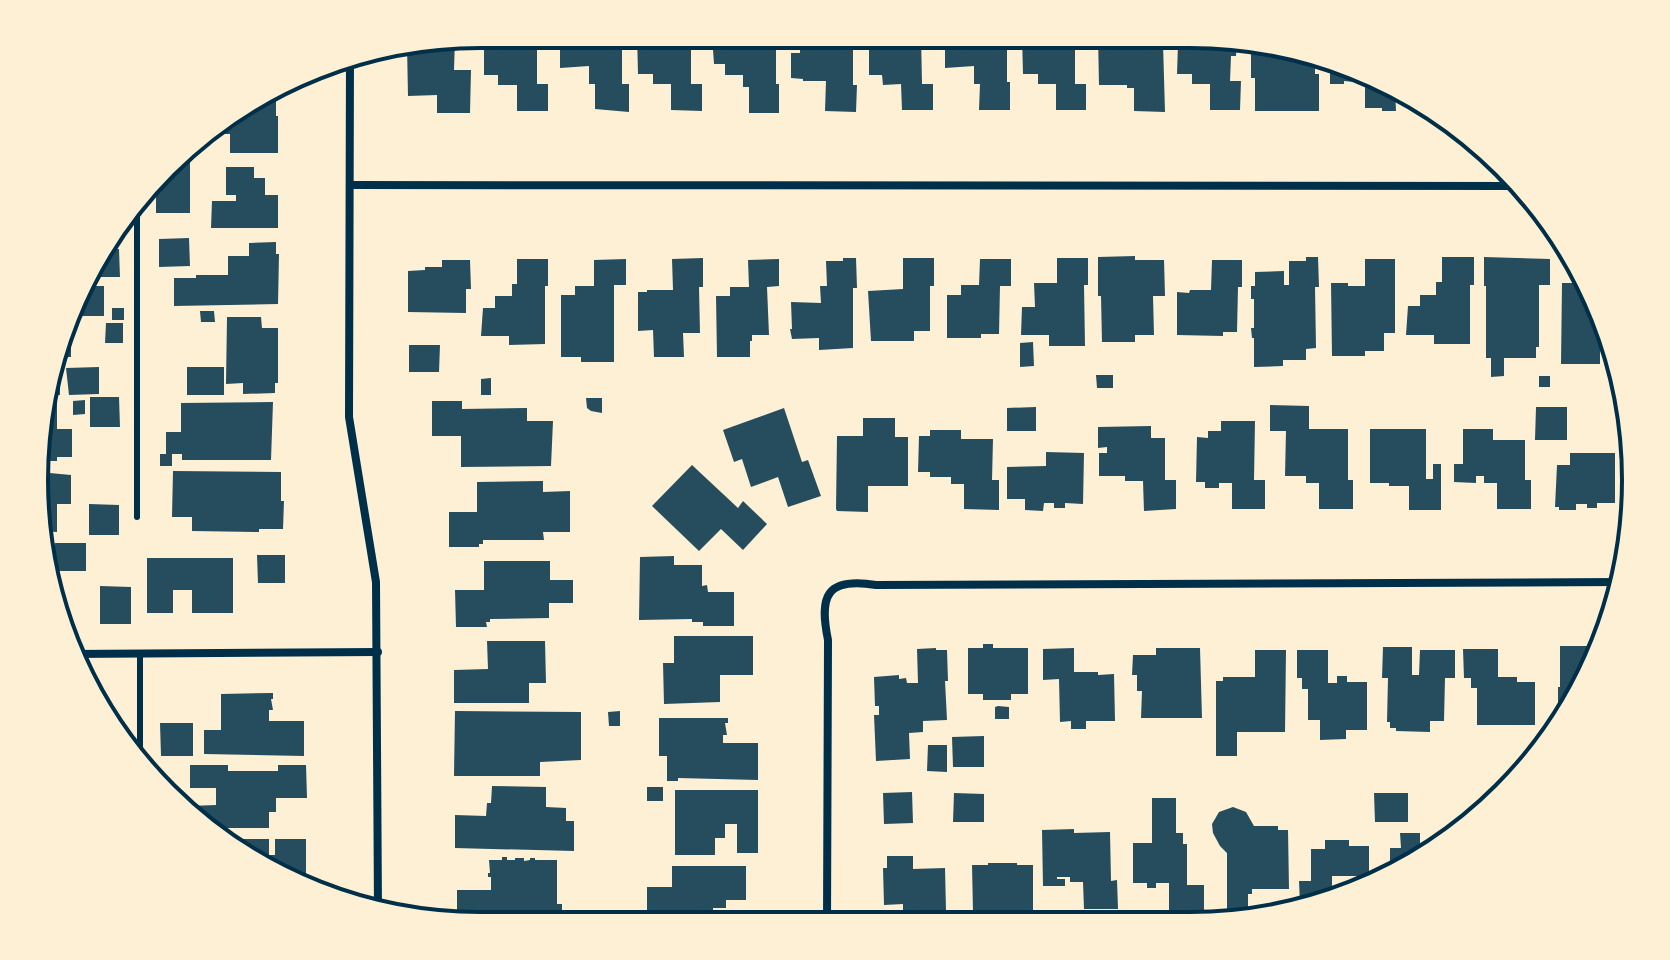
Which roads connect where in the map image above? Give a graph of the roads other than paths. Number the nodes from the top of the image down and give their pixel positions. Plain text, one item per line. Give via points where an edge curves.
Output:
1 (350, 68) edge
2 (350, 185) junction
3 (1506, 186) edge
4 (137, 217) edge
5 (137, 517) dead end
6 (1609, 582) edge
7 (378, 652) junction
8 (140, 653) junction
9 (85, 654) edge
10 (140, 747) edge
11 (378, 900) edge
12 (827, 912) edge

1 - 2 street
2 - 3 street
2 - 7 street via 349,417 376,582
4 - 5 lane
6 - 12 street via 839,585 830,591 824,612
7 - 8 street
7 - 11 street
8 - 9 street
8 - 10 lane

